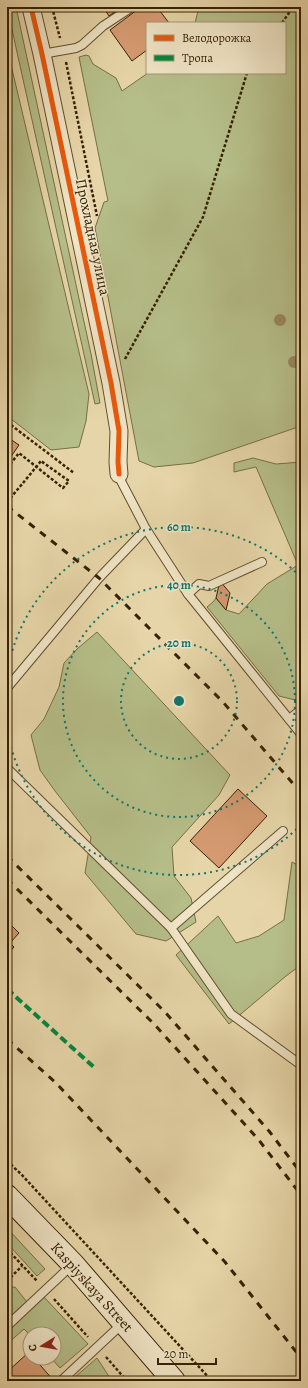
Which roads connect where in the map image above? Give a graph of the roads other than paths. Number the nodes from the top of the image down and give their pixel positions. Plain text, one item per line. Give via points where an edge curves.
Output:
1 (31, 7) edge
2 (132, 7) edge
3 (42, 54) junction
4 (119, 474) joint
5 (146, 529) junction
6 (262, 562) dead end
7 (188, 594) junction
8 (7, 688) edge
9 (301, 710) edge
10 (289, 720) junction
11 (301, 734) edge
12 (7, 768) edge
13 (283, 831) dead end
14 (171, 928) junction
15 (301, 1065) edge
16 (7, 1196) edge
17 (73, 1264) junction
18 (124, 1323) junction
19 (7, 1326) edge
20 (61, 1381) edge
21 (174, 1381) edge

1 - 3 street, Прохладная улица
2 - 3 lane via 103,26 82,45
3 - 4 street, Прохладная улица via 111,384 119,431
4 - 5 lane
5 - 7 lane
5 - 8 lane via 98,578
6 - 7 lane via 209,586 199,584
7 - 10 lane
9 - 10 lane
10 - 11 lane
12 - 14 lane
13 - 14 lane
14 - 15 lane via 231,1014
16 - 17 main road, Kaspiyskaya Street
17 - 18 main road, Kaspiyskaya Street
17 - 19 lane
18 - 20 lane
18 - 21 main road, Kaspiyskaya Street

